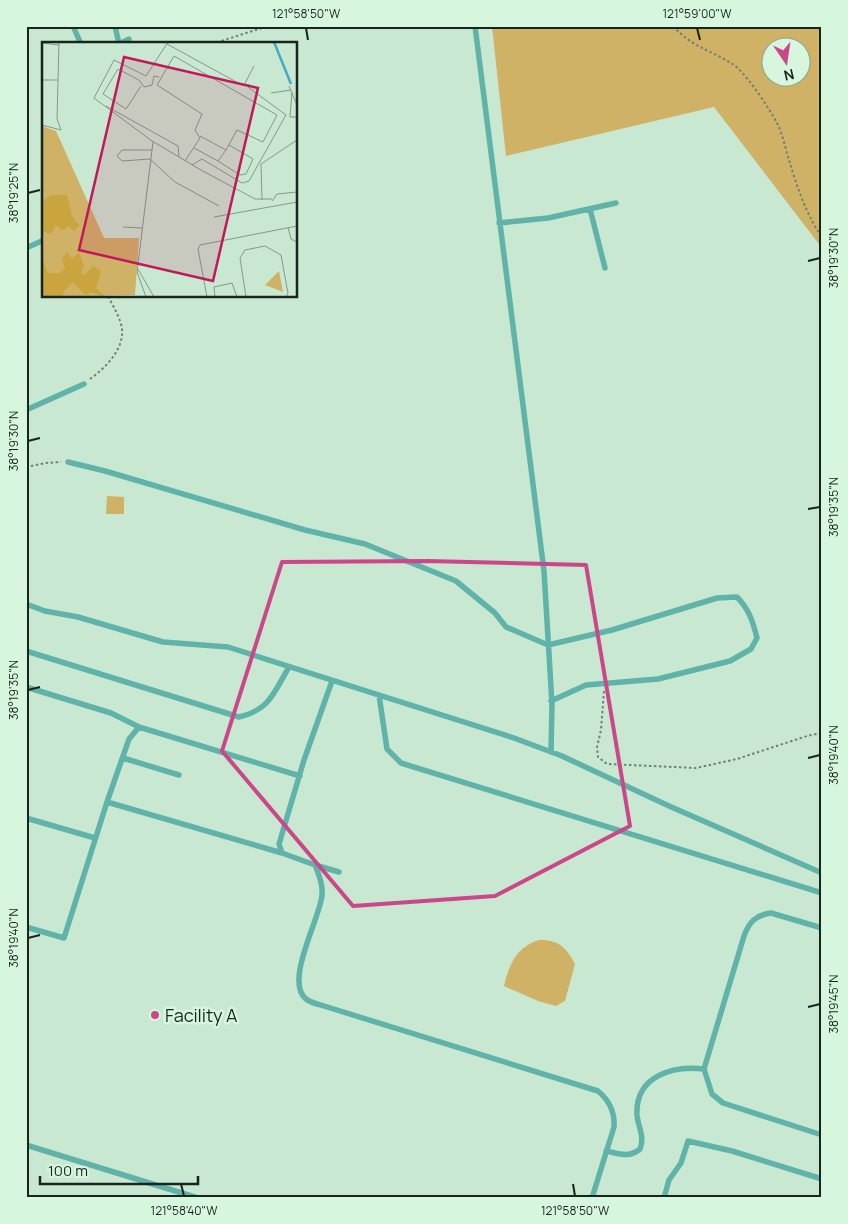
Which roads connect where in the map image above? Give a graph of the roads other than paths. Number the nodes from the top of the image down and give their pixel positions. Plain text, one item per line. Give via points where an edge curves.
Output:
1 (73, 26) edge
2 (115, 26) edge
3 (475, 26) edge
4 (129, 39) dead end
5 (80, 42) edge
6 (119, 42) edge
7 (123, 42) edge
8 (616, 203) dead end
9 (590, 209) junction
10 (499, 223) junction
11 (42, 241) edge
12 (26, 248) edge
13 (605, 268) dead end
14 (84, 384) road end
15 (26, 410) edge
16 (68, 462) road end
17 (26, 604) edge
18 (548, 645) junction
19 (26, 651) edge
20 (289, 667) junction
21 (332, 681) junction
22 (26, 687) edge
23 (379, 695) junction
24 (551, 701) junction
25 (138, 727) junction
26 (551, 752) junction
27 (123, 758) junction
28 (180, 774) dead end
29 (300, 776) junction
30 (107, 802) junction
31 (26, 818) edge
32 (95, 838) junction
33 (282, 853) junction
34 (315, 865) junction
35 (339, 872) dead end
36 (822, 873) edge
37 (822, 893) edge
38 (26, 927) edge
39 (822, 928) edge
40 (704, 1070) junction
41 (822, 1135) edge
42 (26, 1145) edge
43 (606, 1151) junction
44 (822, 1179) edge
45 (26, 1197) edge
46 (30, 1198) edge
47 (198, 1198) edge
48 (592, 1198) edge
49 (664, 1198) edge

1 - 5 lane
2 - 6 lane
3 - 10 lane
4 - 7 lane
8 - 9 lane
9 - 10 lane via 548,218
9 - 13 lane
10 - 18 lane via 544,572
11 - 12 lane
14 - 15 lane
16 - 18 lane via 365,544 456,581 495,613 506,627
17 - 20 lane via 163,642 228,647
18 - 24 lane
18 - 24 lane via 612,630 717,598 737,597 746,606 758,638 751,649 730,661 658,679 586,685
19 - 20 lane via 239,717 268,703
20 - 21 lane
21 - 23 lane
21 - 29 lane
22 - 25 lane via 111,713
23 - 26 lane
23 - 37 lane via 387,749 401,763
24 - 26 lane
25 - 27 lane via 129,739
25 - 29 lane
26 - 36 lane
27 - 28 lane
27 - 30 lane
29 - 33 lane via 279,844
30 - 32 lane
30 - 33 lane
31 - 32 lane
32 - 38 lane via 64,938
33 - 34 lane
34 - 35 lane
34 - 43 lane via 322,898 300,968 299,989 305,998 598,1091 609,1102 614,1118
39 - 40 lane via 771,913 750,922
40 - 41 lane via 712,1094 723,1103
40 - 43 lane via 674,1069 654,1079 643,1091 637,1106 642,1136 640,1149 627,1156
42 - 47 lane
43 - 48 lane
44 - 49 lane via 688,1141
45 - 46 lane

